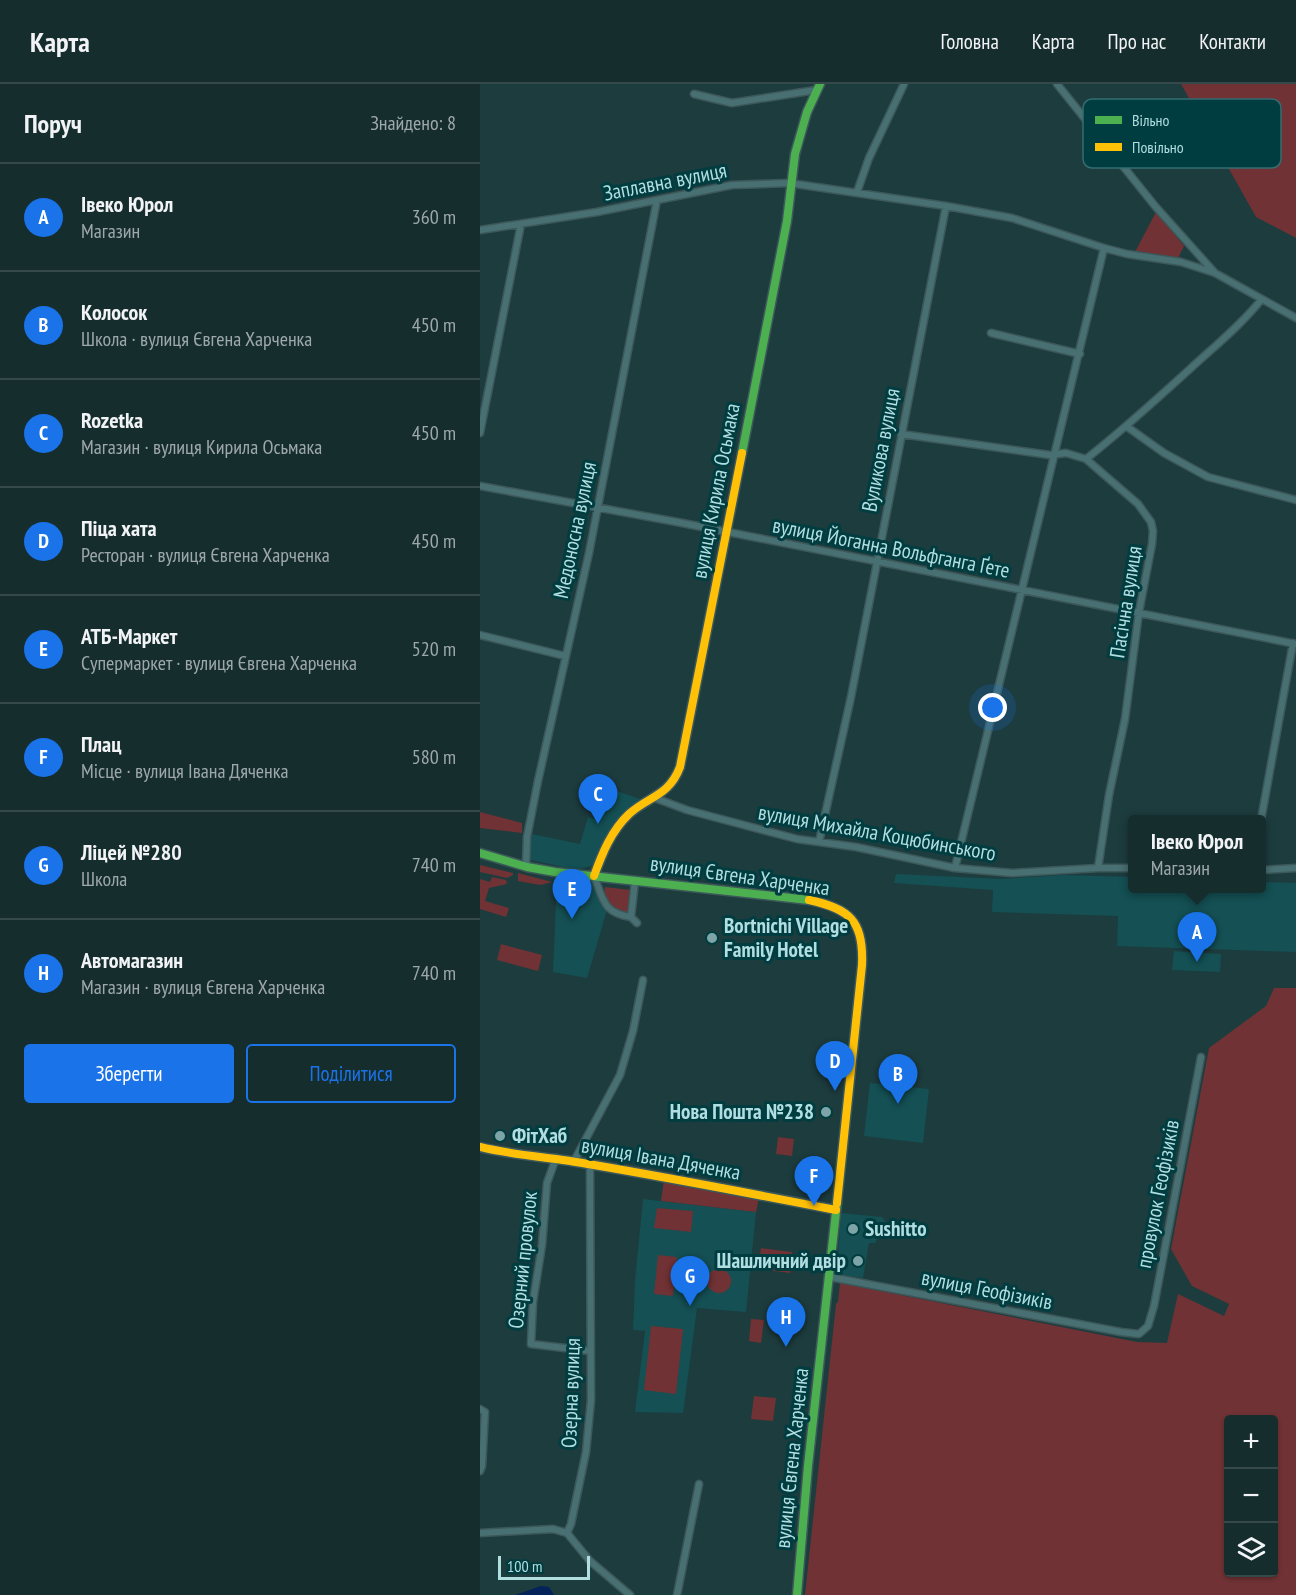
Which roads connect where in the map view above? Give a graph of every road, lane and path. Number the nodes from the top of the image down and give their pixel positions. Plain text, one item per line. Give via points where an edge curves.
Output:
1 (904, 84) edge
2 (1057, 84) edge
3 (818, 87) edge
4 (694, 94) dead end
5 (1083, 117) edge
6 (1124, 168) edge
7 (790, 183) junction
8 (857, 192) junction
9 (657, 200) junction
10 (946, 206) junction
11 (521, 224) junction
12 (480, 230) edge
13 (1104, 248) junction
14 (1215, 273) junction
15 (1261, 300) junction
16 (1296, 318) edge
17 (991, 333) dead end
18 (1080, 354) junction
19 (1126, 426) junction
20 (480, 433) edge
21 (901, 434) junction
22 (1056, 453) junction
23 (1086, 459) junction
24 (480, 486) edge
25 (1296, 500) edge
26 (597, 508) junction
27 (727, 533) junction
28 (876, 562) junction
29 (1022, 590) junction
30 (1139, 612) junction
31 (480, 635) edge
32 (1294, 643) edge
33 (565, 656) junction
34 (655, 798) junction
35 (1262, 815) edge
36 (819, 842) junction
37 (480, 853) edge
38 (526, 866) junction
39 (955, 868) junction
40 (1098, 868) junction
41 (1128, 868) edge
42 (1296, 868) edge
43 (1266, 870) edge
44 (594, 876) junction
45 (635, 881) junction
46 (631, 917) junction
47 (637, 923) dead end
48 (643, 980) dead end
49 (1201, 1057) dead end
50 (480, 1147) edge
51 (556, 1158) junction
52 (574, 1161) junction
53 (591, 1164) junction
54 (836, 1210) junction
55 (830, 1277) junction
56 (1139, 1334) joint
57 (590, 1351) junction
58 (480, 1409) edge
59 (480, 1470) edge
60 (699, 1484) dead end
61 (480, 1533) edge
62 (567, 1533) junction
63 (630, 1595) edge
64 (677, 1595) edge
65 (797, 1595) edge

1 - 8 street
2 - 5 street
3 - 4 street via 732,103
3 - 7 street, вулиця Кирила Осьмака via 795,154
6 - 14 street
7 - 8 street, Заплавна вулиця
7 - 9 street, Заплавна вулиця via 732,185
7 - 27 street, вулиця Кирила Осьмака via 788,221
8 - 10 street, Заплавна вулиця
9 - 11 street, Заплавна вулиця
9 - 26 street, Медоносна вулиця
10 - 13 street, Заплавна вулиця via 1012,218
10 - 21 street, Вуликова вулиця
11 - 12 street, Заплавна вулиця
11 - 20 street
13 - 14 street, Заплавна вулиця via 1181,262
13 - 18 street
14 - 15 street
15 - 16 street
15 - 19 street
17 - 18 street
18 - 22 street
19 - 23 street
19 - 25 street via 1208,477
21 - 22 street
21 - 28 street, Вуликова вулиця
22 - 23 street
22 - 29 street
23 - 30 street, Пасічна вулиця via 1138,504 1151,522 1152,544
24 - 26 street, вулиця Йоганна Вольфганга Ґете
26 - 27 street, вулиця Йоганна Вольфганга Ґете
26 - 33 street, Медоносна вулиця
27 - 28 street, вулиця Йоганна Вольфганга Ґете
27 - 34 street, вулиця Кирила Осьмака via 679,771 674,783
28 - 29 street, вулиця Йоганна Вольфганга Ґете
28 - 36 street, Вуликова вулиця
29 - 30 street, вулиця Йоганна Вольфганга Ґете
29 - 39 street
30 - 32 street, вулиця Йоганна Вольфганга Ґете
30 - 40 street, Пасічна вулиця via 1125,719
31 - 33 street
32 - 35 street
33 - 38 street, Медоносна вулиця via 527,837
34 - 36 street, вулиця Михайла Коцюбинського via 687,810
34 - 44 street, вулиця Кирила Осьмака via 622,821
36 - 39 street, вулиця Михайла Коцюбинського
37 - 38 street, вулиця Євгена Харченка
38 - 44 street, вулиця Євгена Харченка
39 - 40 street, вулиця Михайла Коцюбинського via 1012,873
40 - 41 street, вулиця Михайла Коцюбинського
42 - 43 street
44 - 45 street, вулиця Євгена Харченка
44 - 46 street via 604,904 617,915
45 - 46 street
45 - 54 street, вулиця Євгена Харченка via 828,904 848,914 857,927 862,937 862,965
46 - 47 street
48 - 52 street via 620,1075
49 - 56 street, провулок Геофізиків via 1154,1306 1148,1326
50 - 51 street, вулиця Івана Дяченка via 513,1155
51 - 52 street, вулиця Івана Дяченка
51 - 57 street, Озерний провулок via 547,1183 531,1344
52 - 53 street, вулиця Івана Дяченка
53 - 54 street, вулиця Івана Дяченка
53 - 57 street, Озерна вулиця
54 - 55 street, вулиця Євгена Харченка
55 - 56 street, вулиця Геофізиків
55 - 65 street, вулиця Євгена Харченка
57 - 62 street, Озерна вулиця via 586,1452
58 - 59 street via 485,1412
60 - 64 street
61 - 62 street via 553,1529
62 - 63 street via 590,1561

